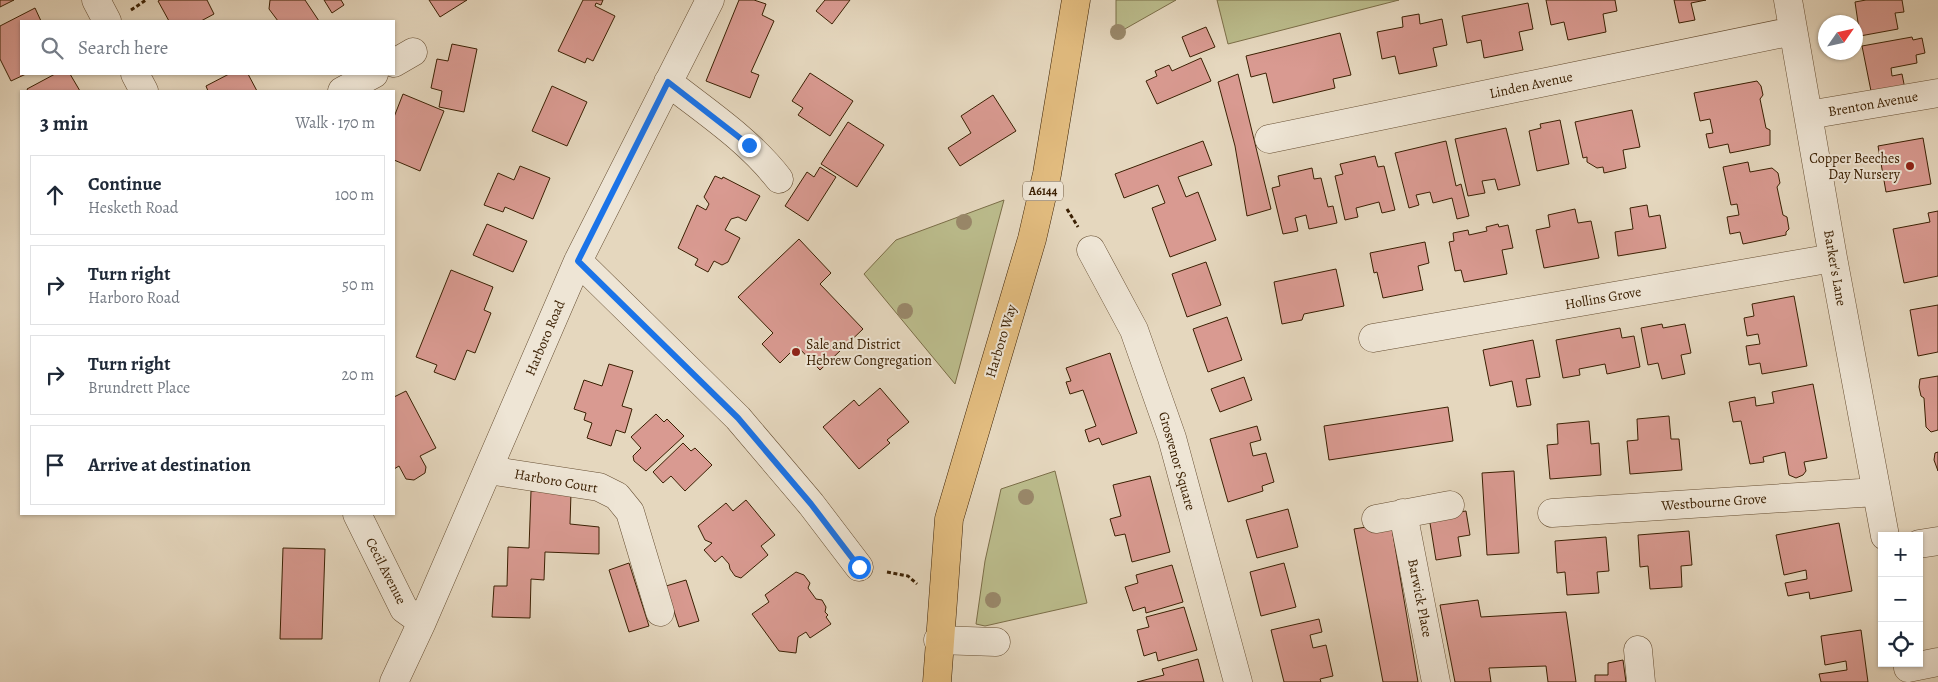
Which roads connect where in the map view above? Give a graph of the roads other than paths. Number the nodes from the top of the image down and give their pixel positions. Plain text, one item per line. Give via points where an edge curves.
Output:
1 (96, 0) edge
2 (710, 0) edge
3 (1076, 0) edge
4 (1788, 0) edge
5 (106, 20) edge
6 (1793, 31) junction
7 (136, 75) edge
8 (372, 75) edge
9 (668, 82) junction
10 (143, 90) edge
11 (344, 90) edge
12 (1938, 93) edge
13 (1808, 115) junction
14 (1269, 138) dead end
15 (779, 179) dead end
16 (1091, 250) dead end
17 (1833, 258) junction
18 (578, 261) junction
19 (1373, 338) dead end
20 (488, 470) junction
21 (1876, 492) junction
22 (1450, 505) dead end
23 (1552, 513) dead end
24 (1404, 514) junction
25 (357, 515) edge
26 (1376, 519) dead end
27 (1884, 532) edge
28 (1938, 541) edge
29 (1923, 543) edge
30 (859, 567) road end
31 (660, 612) dead end
32 (422, 622) junction
33 (938, 640) junction
34 (996, 642) dead end
35 (1638, 650) dead end
36 (1938, 662) edge
37 (1908, 671) edge
38 (394, 682) edge
39 (936, 682) edge
40 (1238, 682) edge
41 (1436, 682) edge
42 (1641, 682) edge

1 - 5 street
2 - 9 street, Harboro Road
3 - 33 main road, Harboro Way / A6144 via 1047,174 1032,239 949,520
4 - 6 street, Barker's Lane
6 - 13 street, Barker's Lane
6 - 14 street, Linden Avenue
7 - 10 street
8 - 11 street
9 - 15 street via 749,145
9 - 18 street, Harboro Road
12 - 13 street, Brenton Avenue
13 - 17 street, Barker's Lane
16 - 40 street, Grosvenor Square via 1134,330 1172,438
17 - 19 street, Hollins Grove
17 - 21 street, Barker's Lane
18 - 20 street, Harboro Road
18 - 30 street via 738,418
20 - 31 street, Harboro Court via 599,487 616,496 630,512
20 - 32 street, Harboro Road
21 - 23 street, Westbourne Grove
21 - 27 street, Barker's Lane
22 - 24 street
24 - 26 street
24 - 41 street, Barwick Place
25 - 32 street, Cecil Avenue via 404,609
28 - 29 street
32 - 38 street, Harboro Road
33 - 34 street
33 - 39 main road, Harboro Way / A6144
35 - 42 street
36 - 37 street

